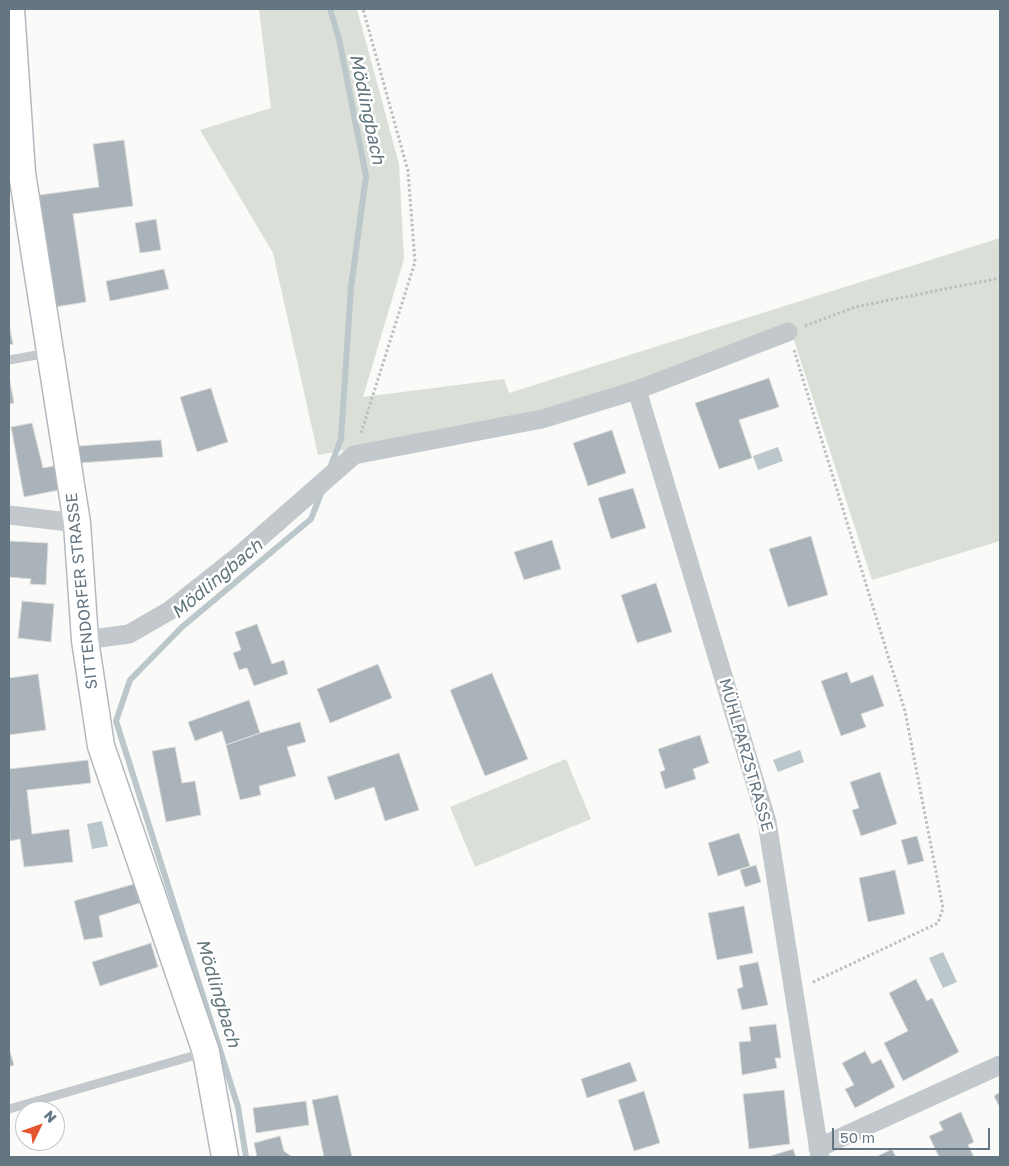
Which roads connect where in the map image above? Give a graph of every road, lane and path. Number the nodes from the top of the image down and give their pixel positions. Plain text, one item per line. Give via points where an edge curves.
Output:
1 (11, 9) edge
2 (363, 9) edge
3 (1000, 278) edge
4 (788, 332) junction
5 (50, 352) junction
6 (9, 360) edge
7 (638, 390) junction
8 (348, 461) junction
9 (9, 515) edge
10 (77, 523) junction
11 (85, 640) junction
12 (793, 992) junction
13 (206, 1052) junction
14 (1000, 1065) edge
15 (9, 1109) edge
16 (819, 1153) edge
17 (225, 1157) edge

1 - 5 street, SITTENDORFER STRASSE via 22,173
2 - 8 path via 408,172 415,262
3 - 4 path via 855,307
4 - 7 street
4 - 12 path via 905,711 943,908 938,923
5 - 6 lane
5 - 10 street, SITTENDORFER STRASSE
7 - 8 street via 542,418
7 - 12 street, MÜHLPARZSTRASSE via 767,822
8 - 11 street via 241,554 169,611 128,634
9 - 10 street
10 - 11 street, SITTENDORFER STRASSE
11 - 13 street, SITTENDORFER STRASSE via 101,746
12 - 16 street, MÜHLPARZSTRASSE
13 - 15 lane
13 - 17 street, SITTENDORFER STRASSE
14 - 16 street

